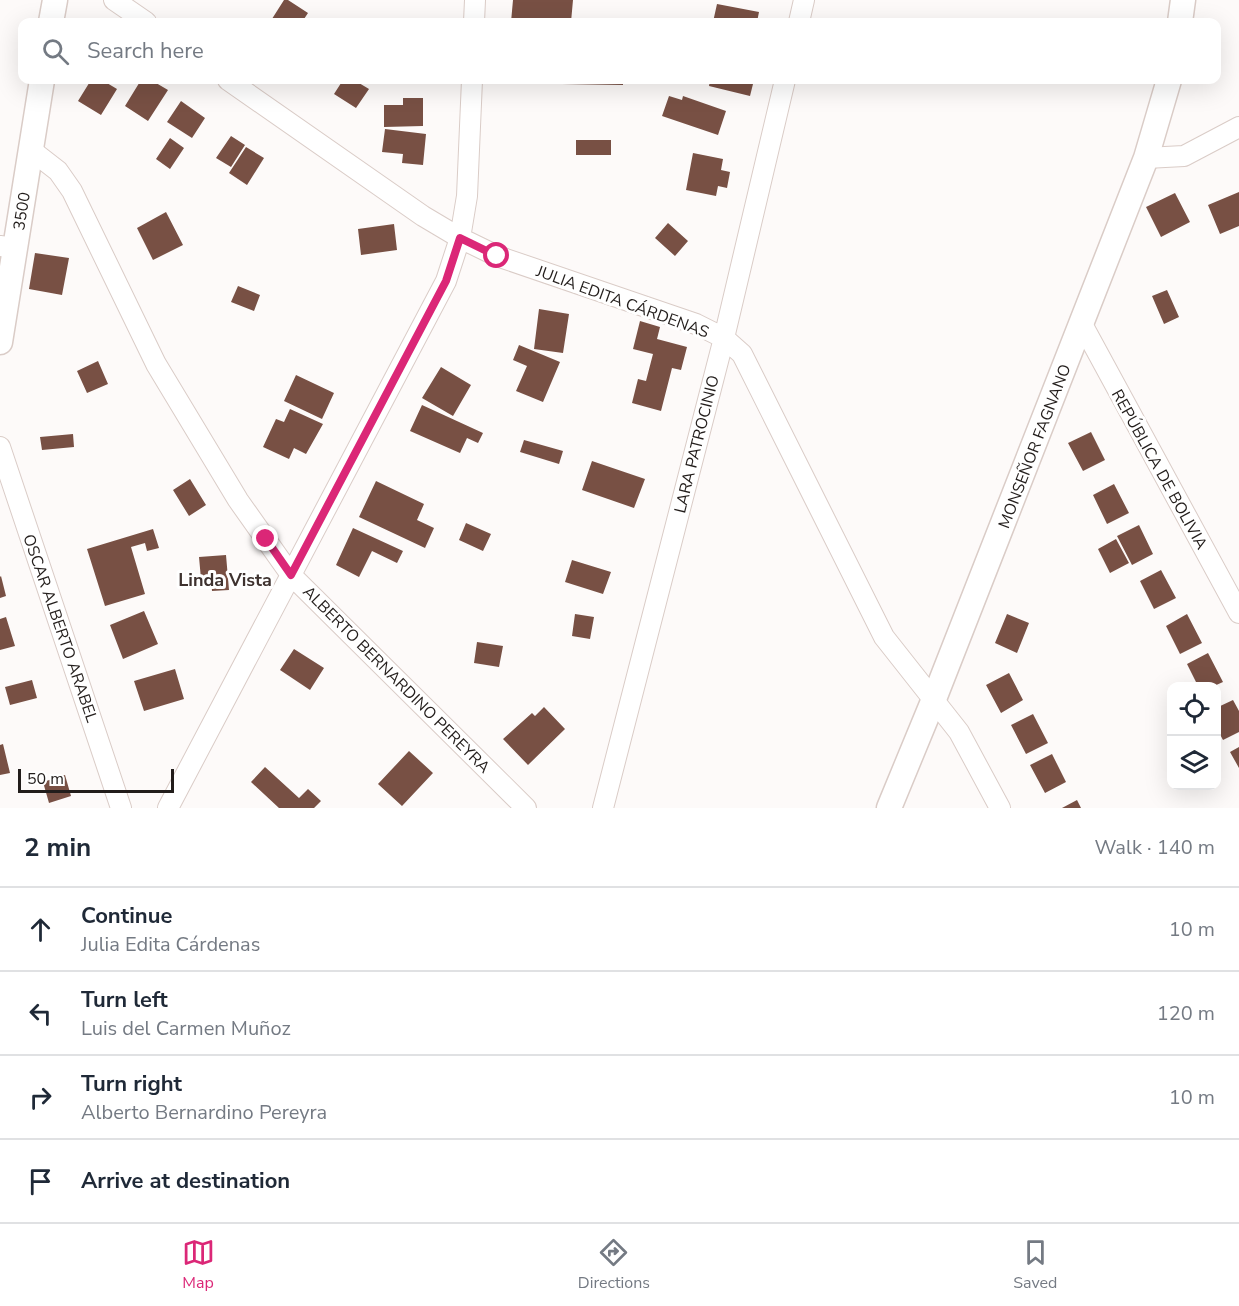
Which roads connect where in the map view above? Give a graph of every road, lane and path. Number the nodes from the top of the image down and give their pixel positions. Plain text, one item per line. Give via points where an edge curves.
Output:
1 (55, 0) edge
2 (114, 0) edge
3 (475, 0) edge
4 (804, 0) edge
5 (1183, 0) edge
6 (52, 18) edge
7 (140, 18) edge
8 (474, 18) edge
9 (800, 18) edge
10 (1181, 18) edge
11 (41, 84) edge
12 (234, 84) edge
13 (472, 84) edge
14 (784, 84) edge
15 (1168, 84) edge
16 (1239, 127) edge
17 (31, 150) junction
18 (1146, 158) junction
19 (460, 238) junction
20 (8, 247) edge
21 (1082, 324) junction
22 (724, 338) junction
23 (0, 342) edge
24 (0, 447) edge
25 (291, 575) junction
26 (1239, 613) edge
27 (934, 699) junction
28 (121, 808) edge
29 (168, 808) edge
30 (526, 808) edge
31 (603, 808) edge
32 (889, 808) edge
33 (1000, 808) edge

1 - 6 street
2 - 7 street
3 - 8 street
4 - 9 street
5 - 10 street
11 - 17 street, 3500
12 - 19 street, JULIA EDITA CÁRDENAS
13 - 19 street via 467,196
14 - 22 street, LARA PATROCINIO
15 - 18 street, MONSEÑOR FAGNANO
16 - 18 street via 1184,156
17 - 20 street, 3500
17 - 25 street, ALBERTO BERNARDINO PEREYRA via 58,171 72,191 156,364 238,500
18 - 21 street, MONSEÑOR FAGNANO
19 - 22 street, JULIA EDITA CÁRDENAS via 497,256 696,324
19 - 25 street via 446,281
20 - 23 street, 3500
21 - 26 street, REPÚBLICA DE BOLIVIA
21 - 27 street, MONSEÑOR FAGNANO
22 - 27 street, JULIA EDITA CÁRDENAS via 742,354 884,637
22 - 31 street, LARA PATROCINIO
24 - 28 street, OSCAR ALBERTO ARABEL
25 - 29 street
25 - 30 street, ALBERTO BERNARDINO PEREYRA
27 - 32 street, MONSEÑOR FAGNANO
27 - 33 street, JULIA EDITA CÁRDENAS via 959,732

